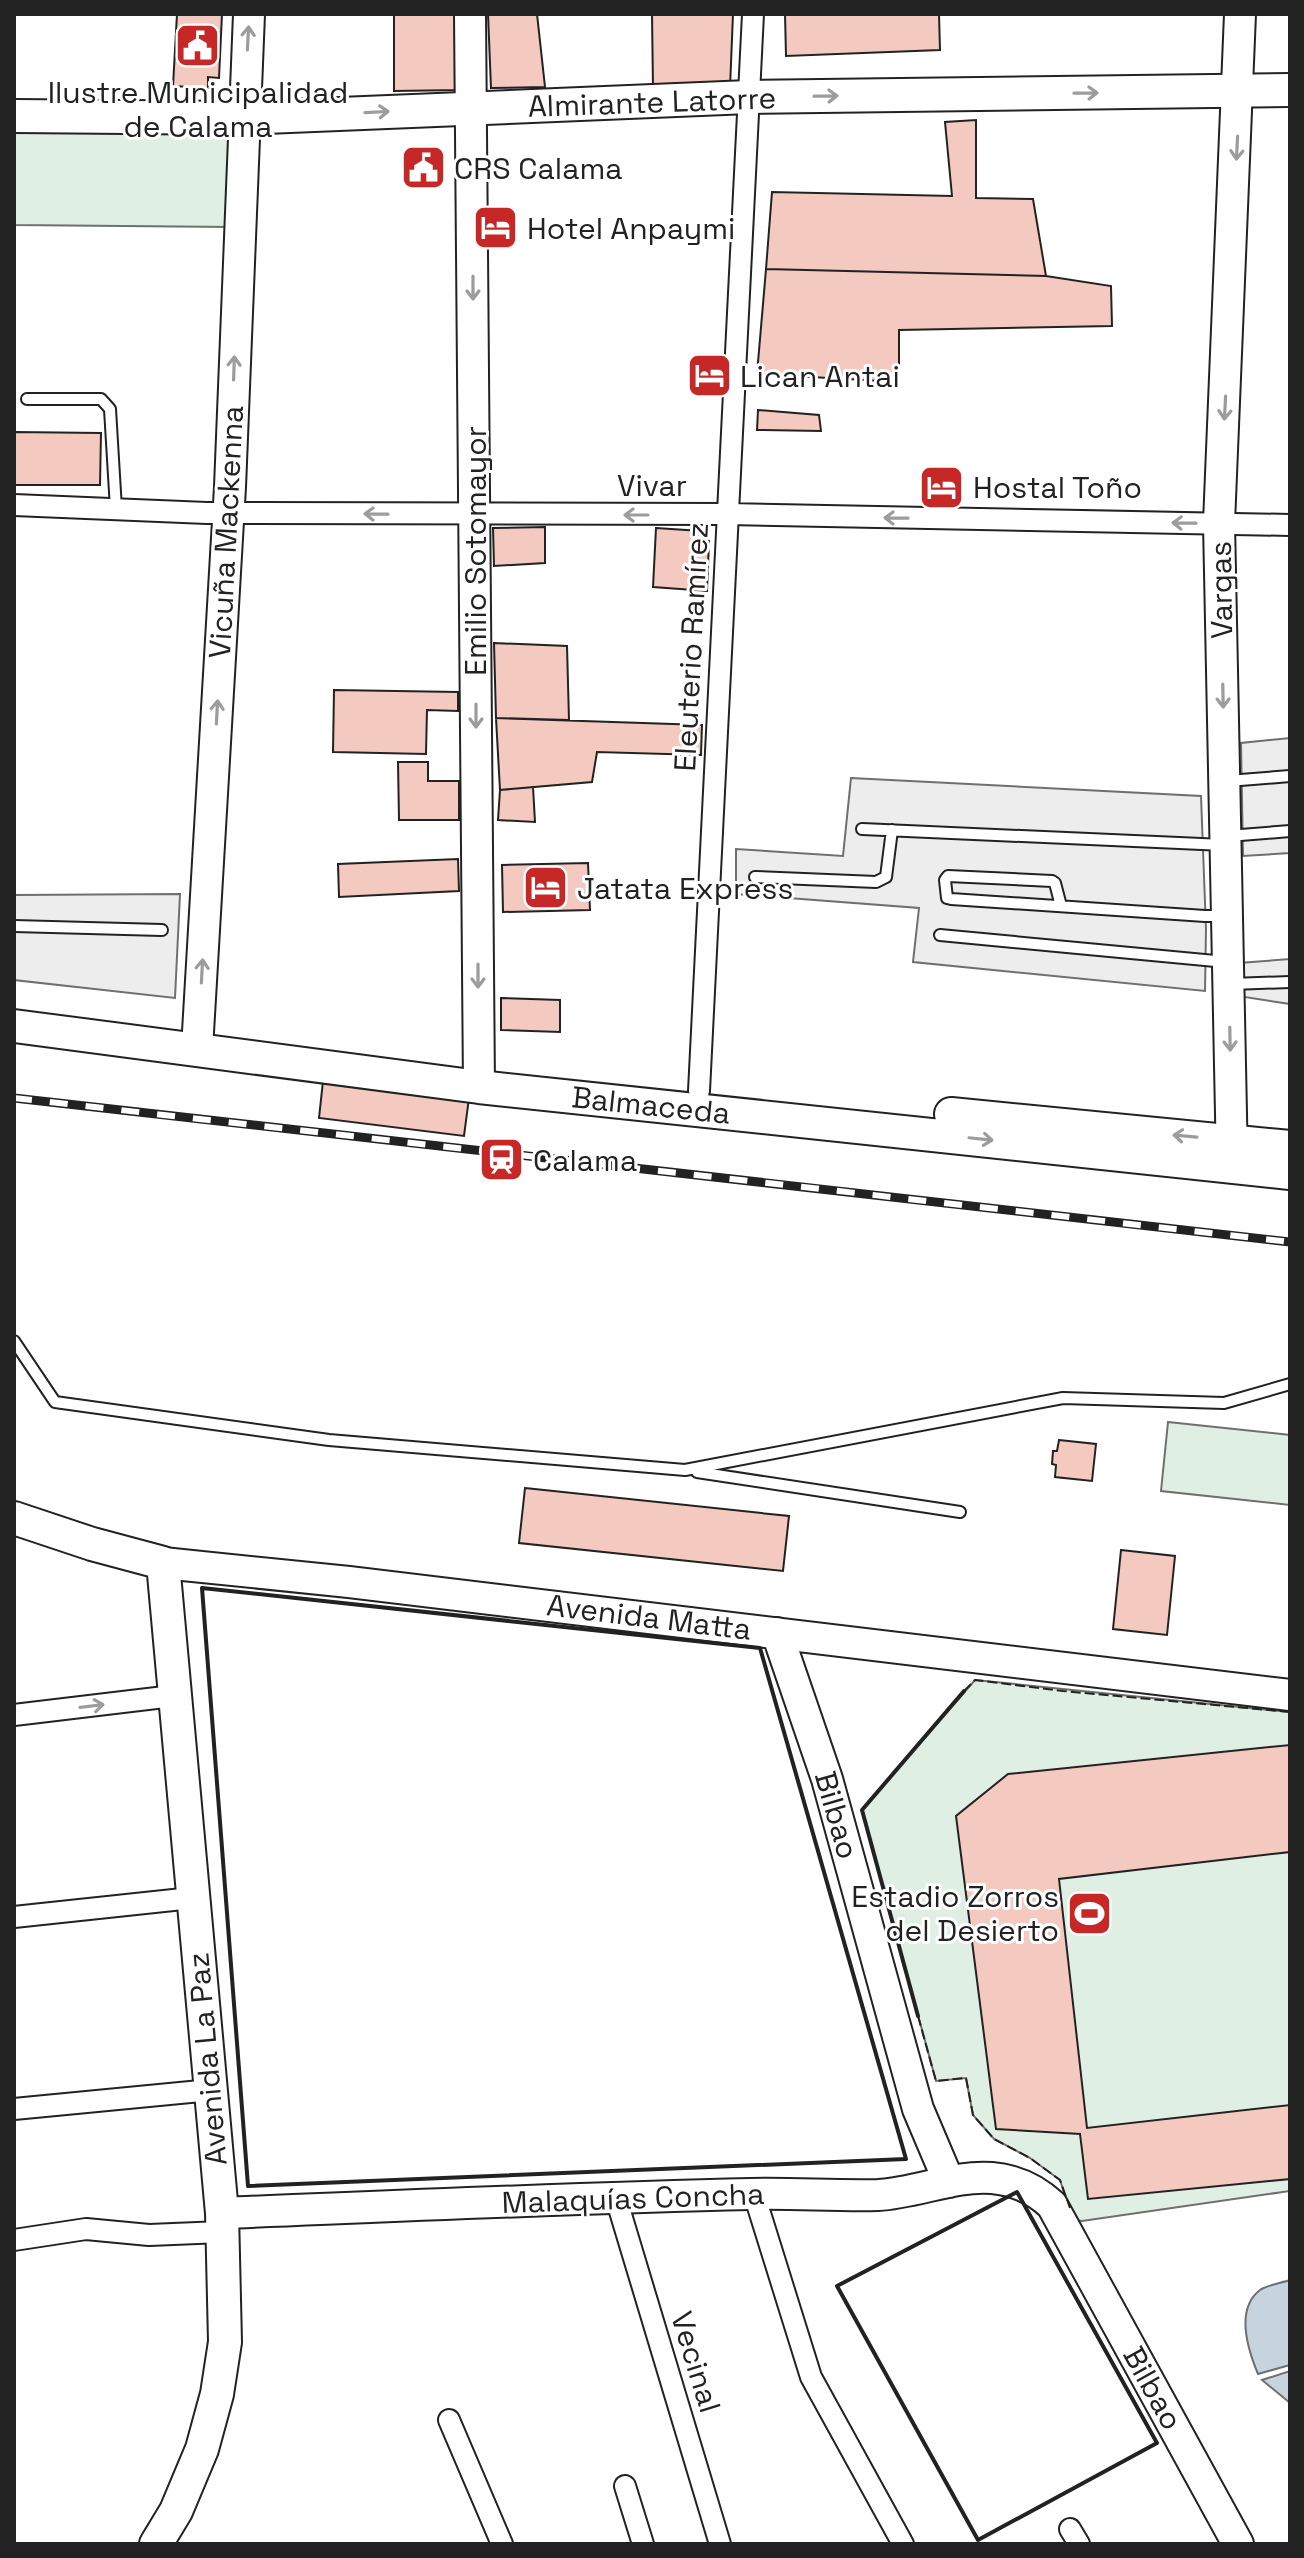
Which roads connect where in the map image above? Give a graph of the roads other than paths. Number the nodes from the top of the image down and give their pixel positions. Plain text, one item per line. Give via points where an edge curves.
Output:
1 (249, 14) edge
2 (470, 14) edge
3 (753, 14) edge
4 (1240, 14) edge
5 (1290, 90) edge
6 (1239, 92) junction
7 (749, 97) junction
8 (471, 108) junction
9 (14, 116) edge
10 (243, 118) junction
11 (27, 399) dead end
12 (14, 505) edge
13 (116, 509) junction
14 (228, 513) junction
15 (728, 514) junction
16 (475, 515) junction
17 (1219, 523) junction
18 (1290, 525) edge
19 (1290, 776) edge
20 (1224, 781) junction
21 (862, 829) dead end
22 (892, 830) junction
23 (1290, 831) edge
24 (1226, 841) junction
25 (755, 877) dead end
26 (1061, 906) junction
27 (1227, 917) junction
28 (14, 926) edge
29 (162, 930) dead end
30 (940, 935) dead end
31 (1228, 973) junction
32 (1290, 982) edge
33 (14, 1004) edge
34 (14, 1026) edge
35 (198, 1041) junction
36 (479, 1076) junction
37 (699, 1091) junction
38 (1290, 1147) edge
39 (1232, 1153) junction
40 (1290, 1173) edge
41 (14, 1341) edge
42 (1290, 1384) edge
43 (685, 1470) junction
44 (960, 1512) dead end
45 (14, 1518) edge
46 (163, 1563) junction
47 (777, 1633) junction
48 (1290, 1695) edge
49 (173, 1696) junction
50 (14, 1715) edge
51 (192, 1898) junction
52 (14, 1917) edge
53 (211, 2090) junction
54 (14, 2109) edge
55 (949, 2182) junction
56 (754, 2194) junction
57 (1040, 2194) joint
58 (616, 2198) junction
59 (222, 2222) junction
60 (14, 2240) edge
61 (449, 2420) dead end
62 (625, 2486) dead end
63 (156, 2544) edge
64 (502, 2544) edge
65 (643, 2544) edge
66 (720, 2544) edge
67 (903, 2544) edge
68 (1238, 2544) edge

10 -> 1 street, Vicuña Mackenna
2 - 8 street, Emilio Sotomayor
3 - 7 street, Eleuterio Ramírez
4 - 6 street, Vargas
5 - 6 main road, Almirante Latorre
7 -> 6 main road, Almirante Latorre
6 -> 17 street, Vargas
7 - 8 main road, Almirante Latorre
7 - 15 street, Eleuterio Ramírez
10 -> 8 main road, Almirante Latorre
8 -> 16 street, Emilio Sotomayor
9 - 10 main road, Almirante Latorre
14 -> 10 street, Vicuña Mackenna
11 - 13 lane via 101,399 110,409
12 - 13 street, Vivar
13 - 14 street, Vivar
16 -> 14 street, Vivar
35 -> 14 street, Vicuña Mackenna
15 -> 16 street, Vivar
17 -> 15 street, Vivar
15 - 37 street, Eleuterio Ramírez
16 -> 36 street, Emilio Sotomayor
17 - 18 street, Vivar
17 -> 20 street, Vargas
19 - 20 lane
20 - 24 street, Vargas
21 - 22 lane
22 - 24 lane
22 - 25 lane via 886,877 876,882
23 - 24 lane
24 - 27 street, Vargas
26 - 26 lane via 951,899 945,880 948,876 1052,881
26 - 27 lane
27 - 31 street, Vargas
28 - 29 lane
30 - 31 lane
31 - 32 lane
31 -> 39 street, Vargas
33 - 35 main road, Balmaceda
34 - 35 main road, Balmaceda
35 - 36 main road, Balmaceda
36 - 37 main road, Balmaceda
36 -> 39 main road, Balmaceda
39 -> 37 main road, Balmaceda
38 - 39 main road, Balmaceda
39 - 40 main road, Balmaceda
41 - 43 lane via 55,1402 329,1440
42 - 43 lane via 1224,1403 1063,1398
43 - 44 lane
45 - 46 main road, Avenida Matta
46 - 47 street, Avenida Matta
46 - 49 main road, Avenida La Paz
47 - 48 street, Avenida Matta
47 - 55 street, Bilbao via 827,1779 918,2109
50 -> 49 street
49 - 51 main road, Avenida La Paz
51 - 52 street
51 - 53 main road, Avenida La Paz
53 - 54 street
53 - 59 main road, Avenida La Paz
55 - 56 street, Malaquías Concha via 879,2195
55 - 57 street, Malaquías Concha via 990,2178 1017,2182
56 - 58 street, Malaquías Concha
56 - 67 street via 811,2377
57 - 68 street, Bilbao via 1052,2205
58 - 59 street, Malaquías Concha
58 - 66 street, Vecinal
59 - 60 street via 149,2235 86,2229
59 - 63 main road, Avenida La Paz via 225,2342 217,2394 202,2449
61 - 64 street
62 - 65 street

